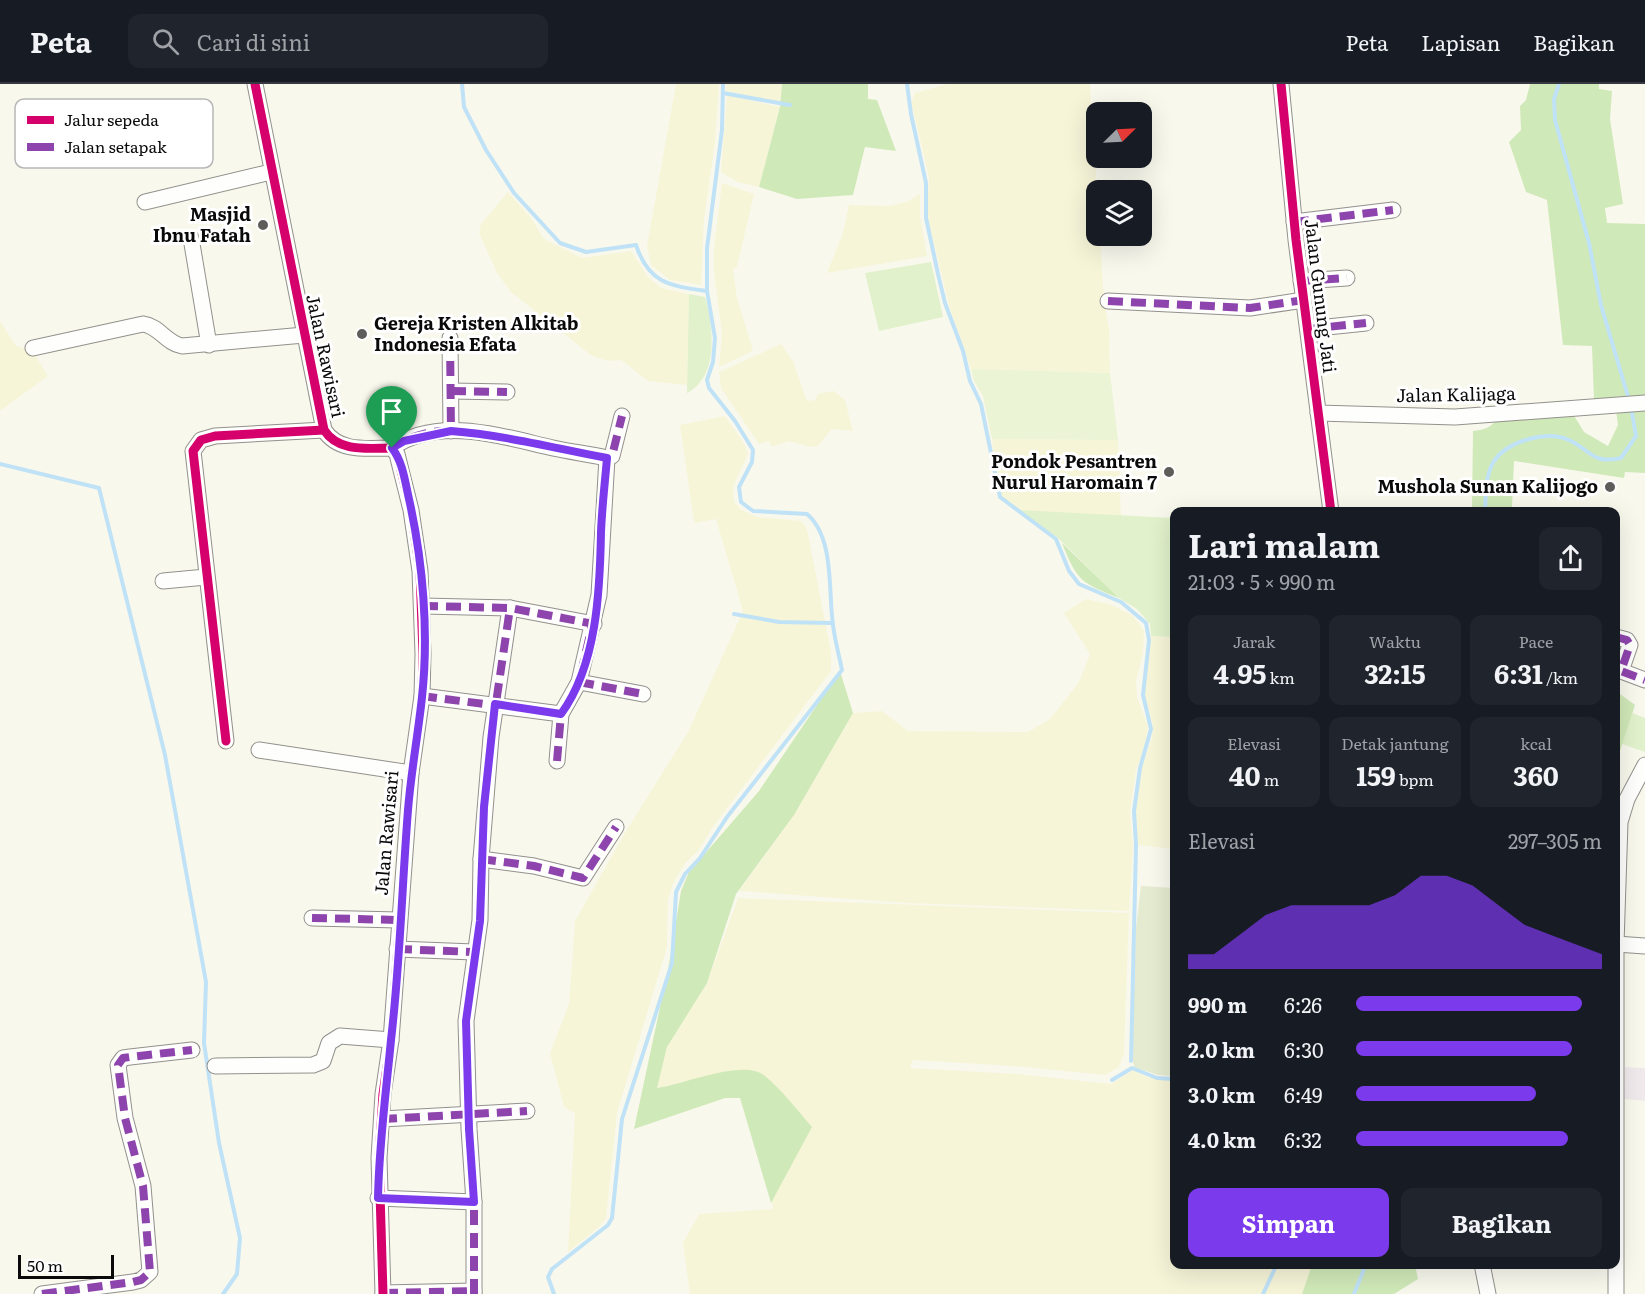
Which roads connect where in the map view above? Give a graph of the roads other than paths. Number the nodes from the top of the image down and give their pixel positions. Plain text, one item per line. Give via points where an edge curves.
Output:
1 (255, 84) edge
2 (1281, 84) edge
3 (271, 172) junction
4 (145, 202) dead end
5 (1393, 210) dead end
6 (1294, 222) junction
7 (191, 238) dead end
8 (1347, 278) dead end
9 (1301, 281) junction
10 (1304, 300) junction
11 (1108, 301) dead end
12 (1366, 323) dead end
13 (1308, 329) junction
14 (304, 335) junction
15 (450, 338) dead end
16 (209, 345) junction
17 (33, 348) dead end
18 (451, 391) junction
19 (507, 392) dead end
20 (1645, 403) edge
21 (1318, 413) junction
22 (622, 416) dead end
23 (324, 430) junction
24 (451, 431) junction
25 (392, 448) junction
26 (607, 458) junction
27 (1330, 507) edge
28 (206, 577) junction
29 (163, 581) dead end
30 (423, 606) junction
31 (510, 608) junction
32 (594, 624) junction
33 (1620, 638) edge
34 (1645, 680) edge
35 (579, 682) junction
36 (643, 694) dead end
37 (422, 696) junction
38 (495, 704) junction
39 (561, 714) junction
40 (226, 741) dead end
41 (259, 750) dead end
42 (557, 761) dead end
43 (1645, 765) edge
44 (411, 773) junction
45 (1620, 822) edge
46 (616, 827) dead end
47 (481, 859) junction
48 (312, 918) dead end
49 (399, 920) junction
50 (1620, 944) edge
51 (1645, 946) edge
52 (397, 949) junction
53 (474, 952) junction
54 (392, 1040) junction
55 (192, 1050) dead end
56 (215, 1066) dead end
57 (527, 1111) dead end
58 (468, 1116) junction
59 (381, 1119) junction
60 (378, 1198) junction
61 (474, 1202) junction
62 (1483, 1269) edge
63 (1616, 1269) edge
64 (474, 1292) edge
65 (42, 1294) edge
66 (383, 1294) edge
67 (1488, 1294) edge
68 (1616, 1294) edge

1 - 3 street, Jalan Rawisari
2 - 6 street, Jalan Gunung Jati
3 - 4 street
3 - 14 street, Jalan Rawisari
5 - 6 street
6 - 9 street, Jalan Gunung Jati
7 - 16 street
8 - 9 street
9 - 10 street, Jalan Gunung Jati
10 - 11 street via 1250,308
10 - 13 street, Jalan Gunung Jati
12 - 13 street
13 - 21 street, Jalan Gunung Jati
14 - 16 street
14 - 23 street, Jalan Rawisari
15 - 18 street
16 - 17 street via 175,345 152,325 143,324
18 - 19 street
18 - 24 street
20 - 21 street, Jalan Kalijaga via 1455,417
21 - 27 street, Jalan Gunung Jati
22 - 26 street via 612,456
23 - 25 street, Jalan Rawisari via 343,446
23 - 28 street via 215,436 196,444 193,452
24 - 25 street via 404,441
24 - 26 street via 513,437
25 - 30 street, Jalan Rawisari via 400,462 411,510
26 - 32 street via 600,586
28 - 29 street
28 - 40 street
30 - 31 street
30 - 37 street, Jalan Rawisari
31 - 32 street
31 - 38 street
32 - 35 street
33 - 34 street via 1630,645 1621,671
35 - 36 street
35 - 39 street
37 - 38 street
37 - 44 street, Jalan Rawisari
38 - 39 street
38 - 47 street
39 - 42 street
41 - 44 street
43 - 45 street
44 - 49 street, Jalan Rawisari
46 - 47 street via 584,878
47 - 53 street via 480,921
48 - 49 street
49 - 52 street, Jalan Rawisari
50 - 51 street
52 - 53 street
52 - 54 street, Jalan Rawisari
53 - 58 street via 466,1021
54 - 56 street via 340,1036 329,1043 323,1061 313,1065
54 - 59 street, Jalan Rawisari
55 - 65 street via 123,1058 118,1065 125,1118 143,1186 150,1272 133,1282
57 - 58 street
58 - 59 street
58 - 61 street
59 - 60 street, Jalan Rawisari
60 - 61 street
60 - 66 street, Jalan Rawisari
61 - 64 street
62 - 67 street
63 - 68 street
64 - 66 street

